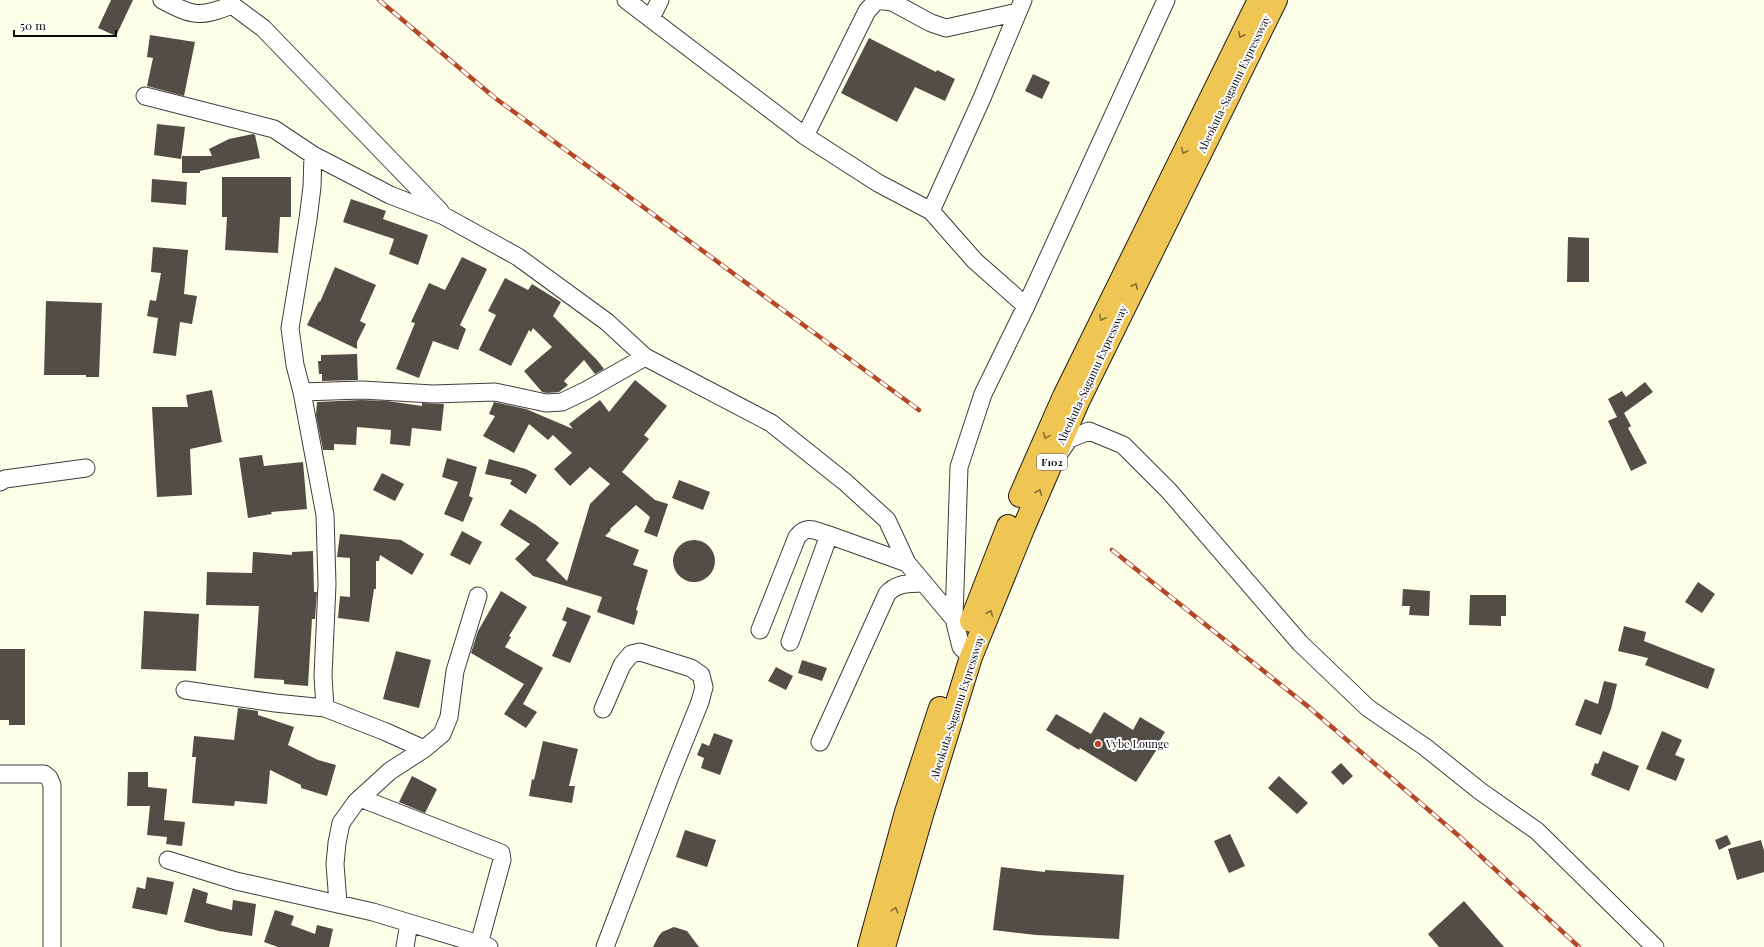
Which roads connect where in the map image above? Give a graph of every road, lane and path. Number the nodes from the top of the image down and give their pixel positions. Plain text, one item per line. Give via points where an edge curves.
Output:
1 (162, 0) edge
2 (626, 0) edge
3 (660, 0) edge
4 (877, 0) edge
5 (1166, 0) edge
6 (1259, 0) edge
7 (1276, 0) edge
8 (230, 2) edge
9 (1021, 6) edge
10 (651, 18) junction
11 (145, 96) dead end
12 (805, 136) junction
13 (313, 155) junction
14 (931, 211) junction
15 (444, 216) junction
16 (1026, 306) junction
17 (645, 357) junction
18 (302, 392) junction
19 (1049, 467) junction
20 (86, 468) dead end
21 (0, 482) edge
22 (829, 535) junction
23 (907, 563) junction
24 (924, 583) junction
25 (478, 596) dead end
26 (954, 619) junction
27 (760, 630) dead end
28 (790, 642) dead end
29 (966, 652) junction
30 (186, 690) dead end
31 (325, 708) junction
32 (602, 709) dead end
33 (820, 742) dead end
34 (424, 750) junction
35 (0, 774) edge
36 (360, 798) junction
37 (168, 860) dead end
38 (338, 903) junction
39 (409, 923) junction
40 (484, 946) edge
41 (52, 947) edge
42 (405, 947) edge
43 (605, 947) edge
44 (869, 947) edge
45 (884, 947) edge
46 (1655, 947) edge

1 - 8 street via 185,12 198,15 213,13
2 - 10 street
3 - 10 street
4 - 9 street via 892,2 946,28
4 - 12 street via 867,11
5 - 16 street
6 -> 29 highway, Abeokuta-Sagamu Expressway / F102 via 1064,396 993,562
19 -> 7 highway, Abeokuta-Sagamu Expressway / F102 via 1078,402
8 - 15 street via 263,28
9 - 14 street
10 - 12 street
11 - 13 street via 274,129
12 - 14 street via 878,183
13 - 15 street via 390,194
13 - 18 street via 308,219 290,328
14 - 16 street via 975,261
15 - 17 street via 518,257 607,322
16 - 26 street via 983,394 959,467
17 - 18 street via 562,402 546,403 494,392
17 - 23 street via 771,423 845,482 886,520
18 - 31 street via 325,515
29 -> 19 highway, Abeokuta-Sagamu Expressway / F102
19 - 46 street via 1069,439 1089,431 1123,445 1169,491 1300,643 1368,708 1425,747 1480,791 1537,831
20 - 21 street via 5,479
22 - 23 street
22 - 27 street via 809,528 802,530
22 - 28 street
23 - 24 street
24 - 26 street
24 - 33 street via 900,584 887,594
25 - 34 street via 455,671 449,717 442,734
26 - 29 street
29 - 44 highway, Abeokuta-Sagamu Expressway / F102 via 906,812
45 -> 29 highway, Abeokuta-Sagamu Expressway / F102
30 - 31 street
31 - 34 street
32 - 43 street via 622,665 631,654 640,652 691,668 701,675 704,687 700,702
34 - 36 street via 390,771
35 - 41 street via 44,774 52,785
36 - 38 street via 341,824 337,843
36 - 40 street via 501,853 502,860
37 - 38 street via 236,882
38 - 39 street
39 - 40 street
39 - 42 street

